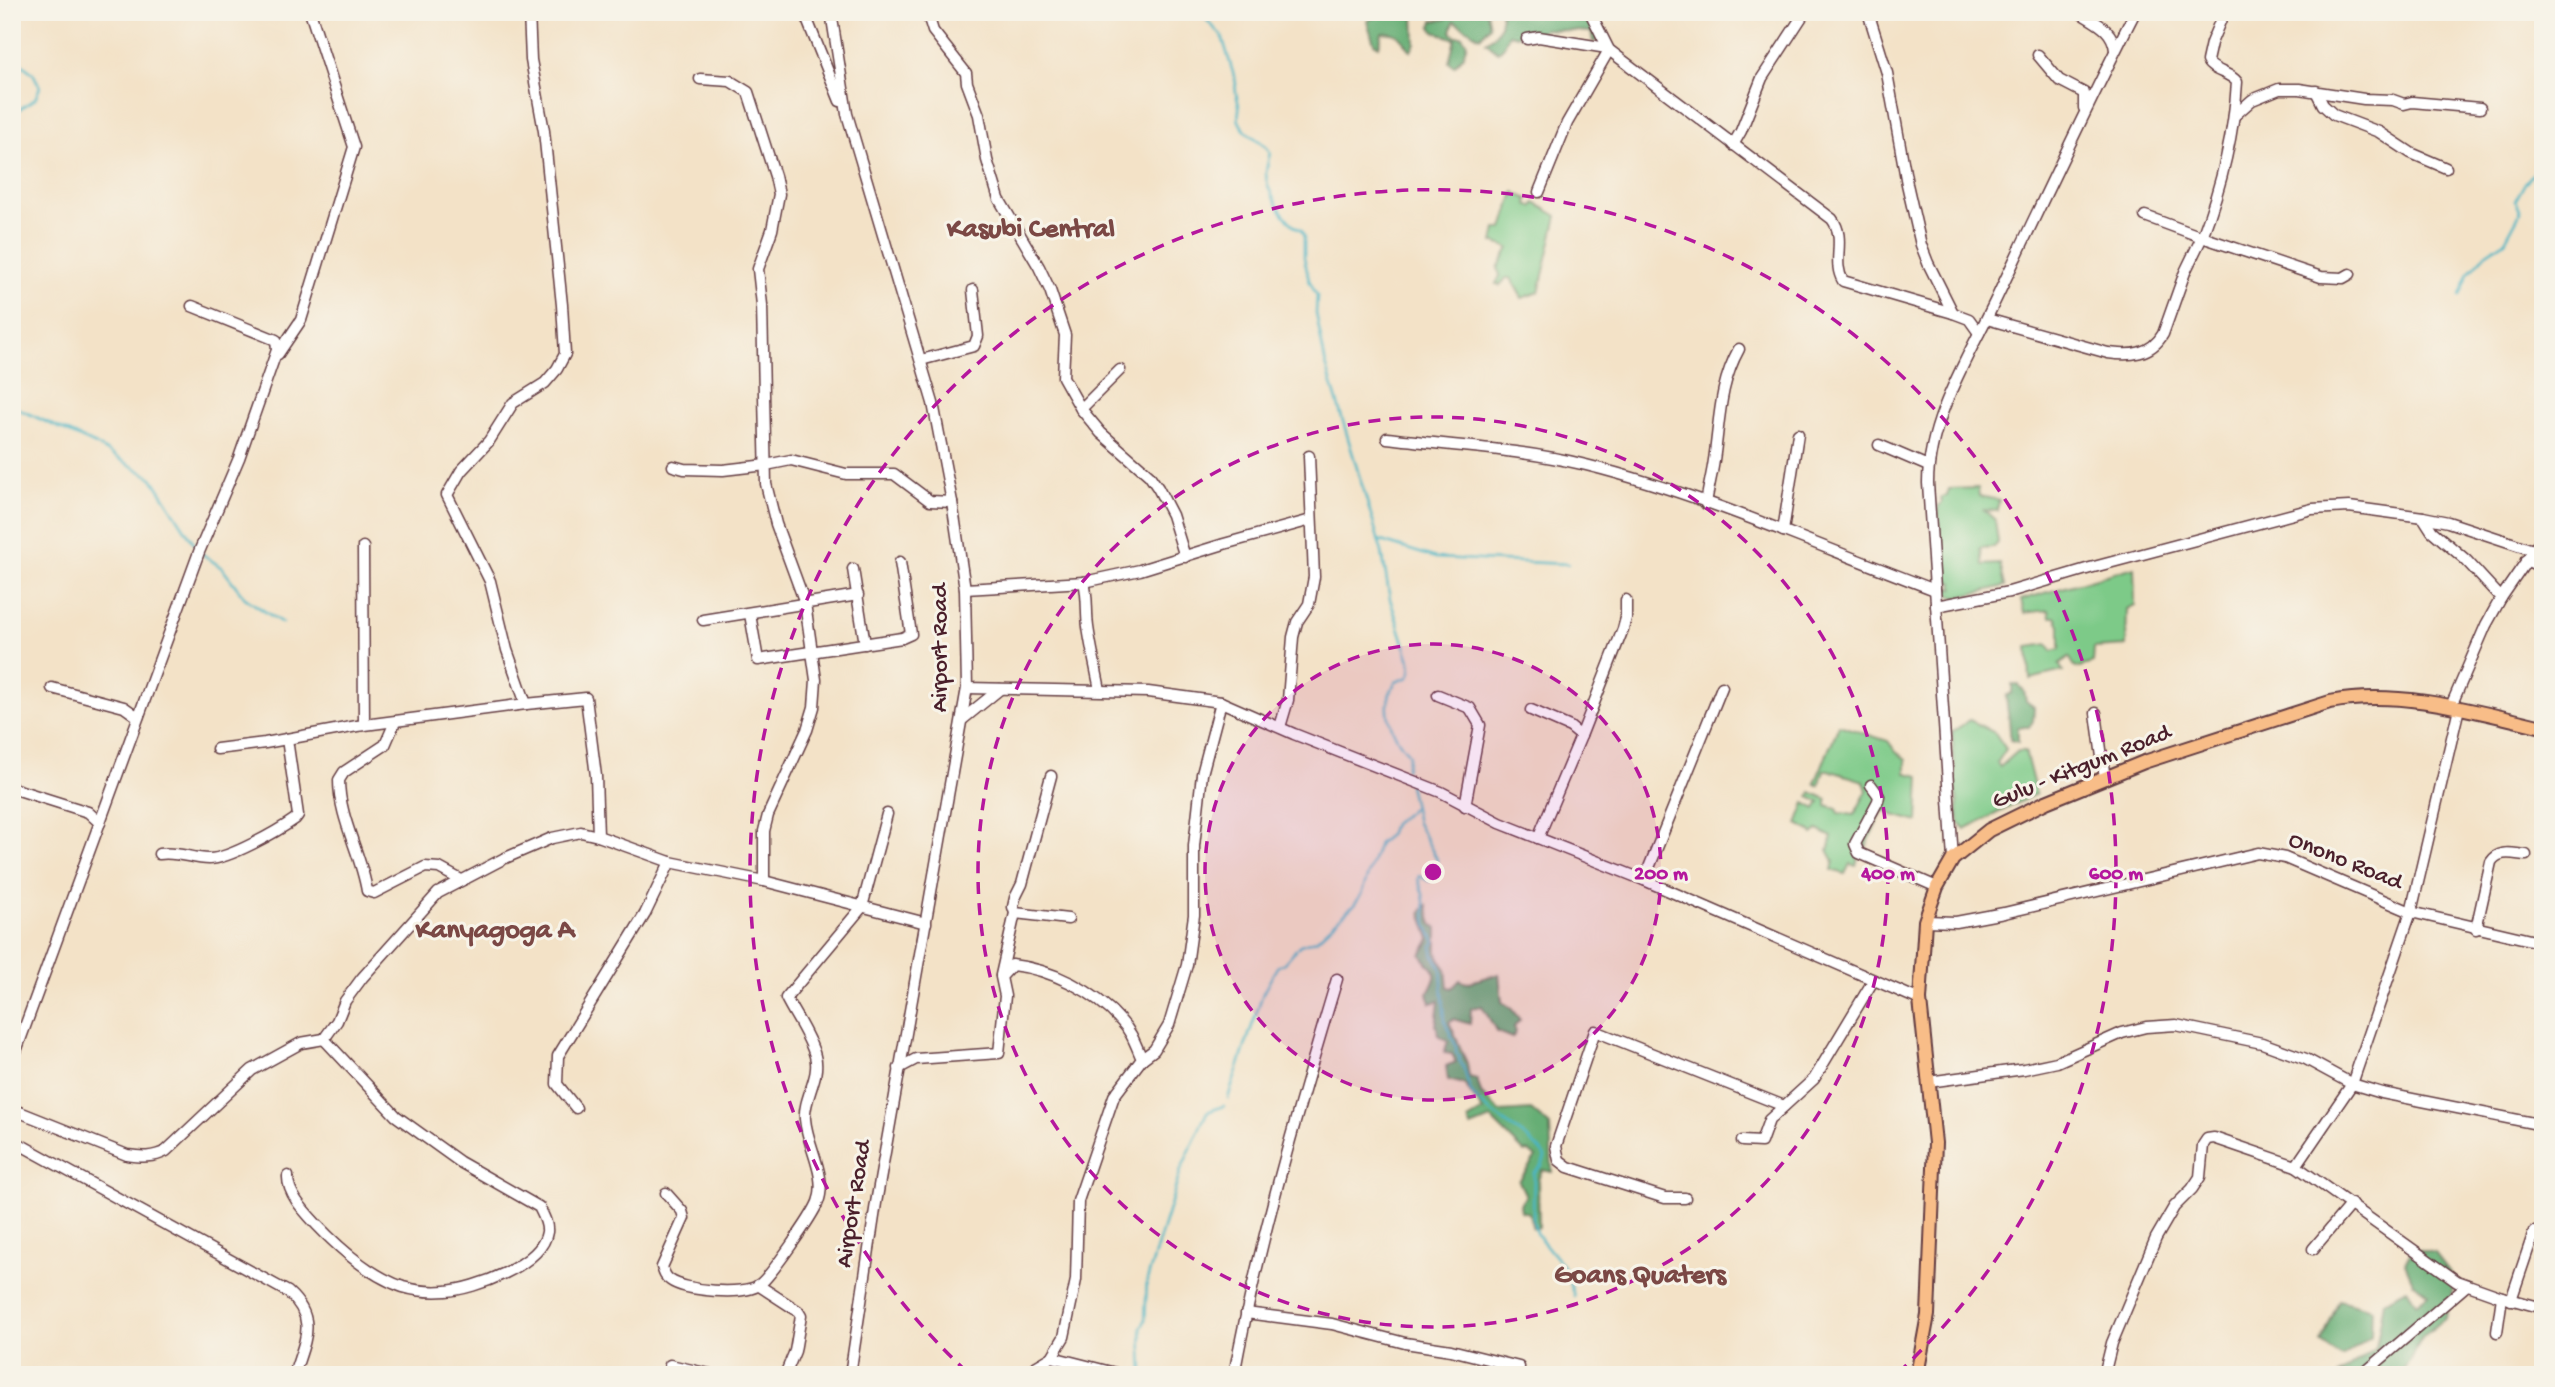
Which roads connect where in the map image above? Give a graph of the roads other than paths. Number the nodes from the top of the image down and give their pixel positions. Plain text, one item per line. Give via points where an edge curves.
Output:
1 (310, 12) edge
2 (529, 12) edge
3 (804, 12) edge
4 (831, 12) edge
5 (927, 12) edge
6 (1590, 12) edge
7 (1805, 12) edge
8 (1868, 12) edge
9 (1879, 12) edge
10 (2079, 12) edge
11 (2135, 12) edge
12 (2224, 12) edge
13 (1874, 29) junction
14 (1527, 39) dead end
15 (1608, 49) junction
16 (2115, 51) junction
17 (2038, 55) dead end
18 (700, 79) dead end
19 (2316, 91) junction
20 (2480, 108) dead end
21 (2084, 113) junction
22 (846, 114) junction
23 (2234, 116) junction
24 (1732, 145) junction
25 (2446, 168) dead end
26 (1539, 192) dead end
27 (2146, 216) dead end
28 (2202, 237) junction
29 (2350, 274) dead end
30 (973, 290) dead end
31 (192, 306) dead end
32 (1953, 313) junction
33 (1987, 319) junction
34 (1979, 333) junction
35 (1740, 349) dead end
36 (276, 357) junction
37 (921, 360) junction
38 (1120, 370) dead end
39 (1081, 409) junction
40 (1798, 434) dead end
41 (1387, 438) dead end
42 (1879, 444) dead end
43 (1309, 456) dead end
44 (766, 465) junction
45 (673, 466) dead end
46 (1928, 466) junction
47 (952, 502) junction
48 (1706, 503) junction
49 (2423, 517) junction
50 (1311, 520) junction
51 (1783, 531) junction
52 (2543, 537) edge
53 (363, 547) dead end
54 (2533, 550) junction
55 (1185, 557) junction
56 (2526, 560) junction
57 (900, 562) dead end
58 (2543, 568) edge
59 (853, 569) dead end
60 (1084, 582) junction
61 (965, 589) junction
62 (1935, 590) junction
63 (858, 595) junction
64 (2501, 598) junction
65 (1626, 600) dead end
66 (805, 603) junction
67 (1936, 606) junction
68 (750, 614) junction
69 (703, 620) dead end
70 (865, 644) junction
71 (814, 652) junction
72 (1722, 687) dead end
73 (52, 688) dead end
74 (967, 688) junction
75 (1001, 689) junction
76 (1100, 690) junction
77 (1438, 695) dead end
78 (1221, 702) junction
79 (526, 704) junction
80 (2455, 707) junction
81 (1531, 710) dead end
82 (2096, 713) dead end
83 (138, 717) junction
84 (963, 719) junction
85 (395, 722) junction
86 (364, 725) junction
87 (1280, 727) junction
88 (2543, 727) edge
89 (1581, 736) junction
90 (287, 739) junction
91 (217, 749) dead end
92 (1051, 776) dead end
93 (2105, 779) junction
94 (1871, 785) dead end
95 (12, 788) edge
96 (1465, 806) junction
97 (887, 814) dead end
98 (100, 823) junction
99 (598, 836) junction
100 (1538, 838) junction
101 (159, 854) dead end
102 (2526, 855) dead end
103 (1953, 859) junction
104 (670, 862) junction
105 (461, 880) junction
106 (1644, 880) junction
107 (764, 881) junction
108 (1937, 887) junction
109 (862, 907) junction
110 (2411, 912) junction
111 (1015, 913) junction
112 (1068, 919) dead end
113 (1924, 921) junction
114 (926, 923) junction
115 (2476, 929) junction
116 (2543, 943) edge
117 (1001, 977) junction
118 (1338, 979) dead end
119 (1873, 981) junction
120 (1920, 1000) junction
121 (324, 1039) junction
122 (1142, 1059) junction
123 (12, 1062) edge
124 (899, 1068) junction
125 (1928, 1082) junction
126 (2352, 1084) junction
127 (1784, 1106) junction
128 (576, 1108) dead end
129 (12, 1109) edge
130 (2543, 1125) edge
131 (12, 1140) edge
132 (1742, 1141) dead end
133 (2296, 1166) junction
134 (288, 1176) dead end
135 (666, 1193) dead end
136 (1685, 1198) dead end
137 (2351, 1204) junction
138 (2534, 1232) dead end
139 (2313, 1250) dead end
140 (758, 1285) junction
141 (2467, 1285) junction
142 (2507, 1298) junction
143 (2543, 1308) edge
144 (1246, 1313) junction
145 (2497, 1332) dead end
146 (1052, 1357) junction
147 (670, 1365) dead end
148 (1519, 1367) dead end
149 (2366, 1374) edge
150 (294, 1375) edge
151 (714, 1375) edge
152 (785, 1375) edge
153 (850, 1375) edge
154 (1031, 1375) edge
155 (1123, 1375) edge
156 (1234, 1375) edge
157 (1917, 1375) edge
158 (2104, 1375) edge

1 - 36 street via 354,146 301,320
2 - 79 street via 565,355 545,383 513,403 447,495 490,581
3 - 22 street
4 - 22 street, Airport Road
5 - 39 street via 933,31 966,73 999,199 1050,290 1065,335 1063,377
6 - 15 street
7 - 24 street via 1762,78
8 - 13 street
9 - 13 street
10 - 16 street via 2108,30
11 - 16 street
12 - 23 street via 2207,61 2237,82
13 - 32 street via 1888,73 1921,245
14 - 15 street
15 - 24 street
15 - 26 street via 1567,123
16 - 21 street
17 - 21 street via 2060,80 2084,93
18 - 44 street via 730,81 748,92 779,194 758,269
19 - 20 street via 2404,104
19 - 23 street via 2278,89 2252,100
19 - 25 street via 2334,115 2379,132
21 - 33 street
22 - 37 street, Airport Road
23 - 28 street
24 - 32 street via 1832,219 1840,232 1843,282
27 - 28 street
28 - 29 street via 2321,276 2337,279
28 - 33 street via 2164,334 2145,351 2122,355
30 - 37 street via 978,335 974,346
31 - 36 street via 276,340
32 - 34 street via 1969,319
33 - 34 street
34 - 46 street via 1937,425
35 - 48 street via 1721,395
36 - 83 street
37 - 47 street, Airport Road
38 - 39 street
39 - 55 street via 1149,475 1172,515
40 - 51 street
41 - 48 street via 1497,449 1583,465
42 - 46 street
43 - 50 street
44 - 45 street via 723,470
44 - 47 street via 791,460 846,474 894,474 930,501
44 - 66 street via 776,524
46 - 62 street
47 - 61 street, Airport Road
48 - 51 street
49 - 54 street
49 - 64 street
49 - 67 street via 2349,507 2312,509 2009,592
50 - 55 street
50 - 87 street via 1314,576 1309,604 1293,637 1288,700
51 - 62 street
52 - 54 street
53 - 86 street
54 - 56 street
55 - 60 street
56 - 58 street
56 - 64 street
57 - 70 street via 911,634
59 - 63 street
60 - 61 street
60 - 76 street
61 - 74 street, Airport Road
62 - 67 street
63 - 66 street
63 - 70 street
64 - 80 street
65 - 89 street via 1626,618
66 - 68 street
66 - 71 street
67 - 103 street
68 - 69 street
68 - 71 street via 758,660
70 - 71 street
71 - 107 street via 814,707 768,815
72 - 106 street
73 - 83 street via 124,707
74 - 75 street
74 - 84 street, Airport Road
75 - 76 street
75 - 84 street
76 - 78 street
77 - 96 street via 1470,708 1480,725
78 - 87 street
78 - 122 street via 1202,775 1187,965 1168,1025 1154,1050
79 - 85 street
79 - 99 street via 586,698
80 - 88 main road, Gulu - Kitgum Road
80 - 93 main road, Gulu - Kitgum Road via 2360,696 2330,702
80 - 110 street
81 - 89 street
82 - 93 street
83 - 98 street
84 - 114 street, Airport Road
85 - 86 street
85 - 105 street via 385,745 339,780 346,824 367,891 374,893 425,867 439,868
86 - 90 street
87 - 96 street
89 - 100 street
90 - 91 street
90 - 101 street via 295,819 267,837 219,857
92 - 111 street via 1015,898
93 - 103 main road, Gulu - Kitgum Road via 2021,813 1989,830
94 - 108 street via 1878,801 1855,844 1859,853
95 - 98 street via 88,812
96 - 100 street
97 - 109 street
98 - 123 street
99 - 104 street
99 - 105 street via 581,832 552,838
100 - 106 street
102 - 115 street via 2496,855 2491,862
103 - 108 main road, Gulu - Kitgum Road
104 - 107 street
104 - 128 street via 645,915 558,1056 557,1084
105 - 121 street via 438,893 405,927 345,1001
106 - 119 street
107 - 109 street
108 - 113 main road, Gulu - Kitgum Road
109 - 114 street
109 - 140 street via 786,999 815,1055 804,1107 821,1193 813,1212
110 - 113 street, Onono Road via 2286,858 2258,853 2004,913 1956,922
110 - 115 street, Onono Road
110 - 126 street
111 - 112 street
111 - 117 street
113 - 120 main road, Gulu - Kitgum Road
114 - 124 street, Airport Road
115 - 116 street, Onono Road
117 - 122 street via 1012,965 1071,983 1122,1022
117 - 124 street via 1005,996 999,1053 916,1059
118 - 144 street
119 - 120 street
119 - 127 street via 1814,1079
120 - 125 main road, Gulu - Kitgum Road
121 - 129 street via 301,1043 252,1070 166,1151 154,1156 127,1155
121 - 134 street via 396,1116 460,1162 539,1207 547,1232 530,1257 491,1280 447,1291 403,1287 361,1265 326,1235 302,1210
122 - 146 street via 1114,1096 1079,1200 1076,1280 1064,1337
124 - 153 street, Airport Road
125 - 126 street via 2057,1062 2122,1032 2176,1026 2262,1042
125 - 157 main road, Gulu - Kitgum Road via 1935,1143 1934,1195 1928,1315
126 - 130 street
126 - 133 street
127 - 132 street via 1769,1119 1760,1142
127 - 136 street via 1595,1031 1556,1146 1559,1160 1568,1167 1665,1198
131 - 150 street via 297,1300 307,1318 307,1331
133 - 137 street
133 - 158 street via 2207,1139 2200,1177 2174,1207 2156,1238 2112,1343
135 - 140 street via 684,1218 662,1267 664,1276 690,1288 743,1290
137 - 139 street
137 - 141 street
138 - 142 street
140 - 152 street via 801,1316 795,1352
141 - 142 street
141 - 149 street
142 - 143 street
142 - 145 street
144 - 148 street via 1332,1324
144 - 156 street
146 - 154 street
146 - 155 street
147 - 151 street

